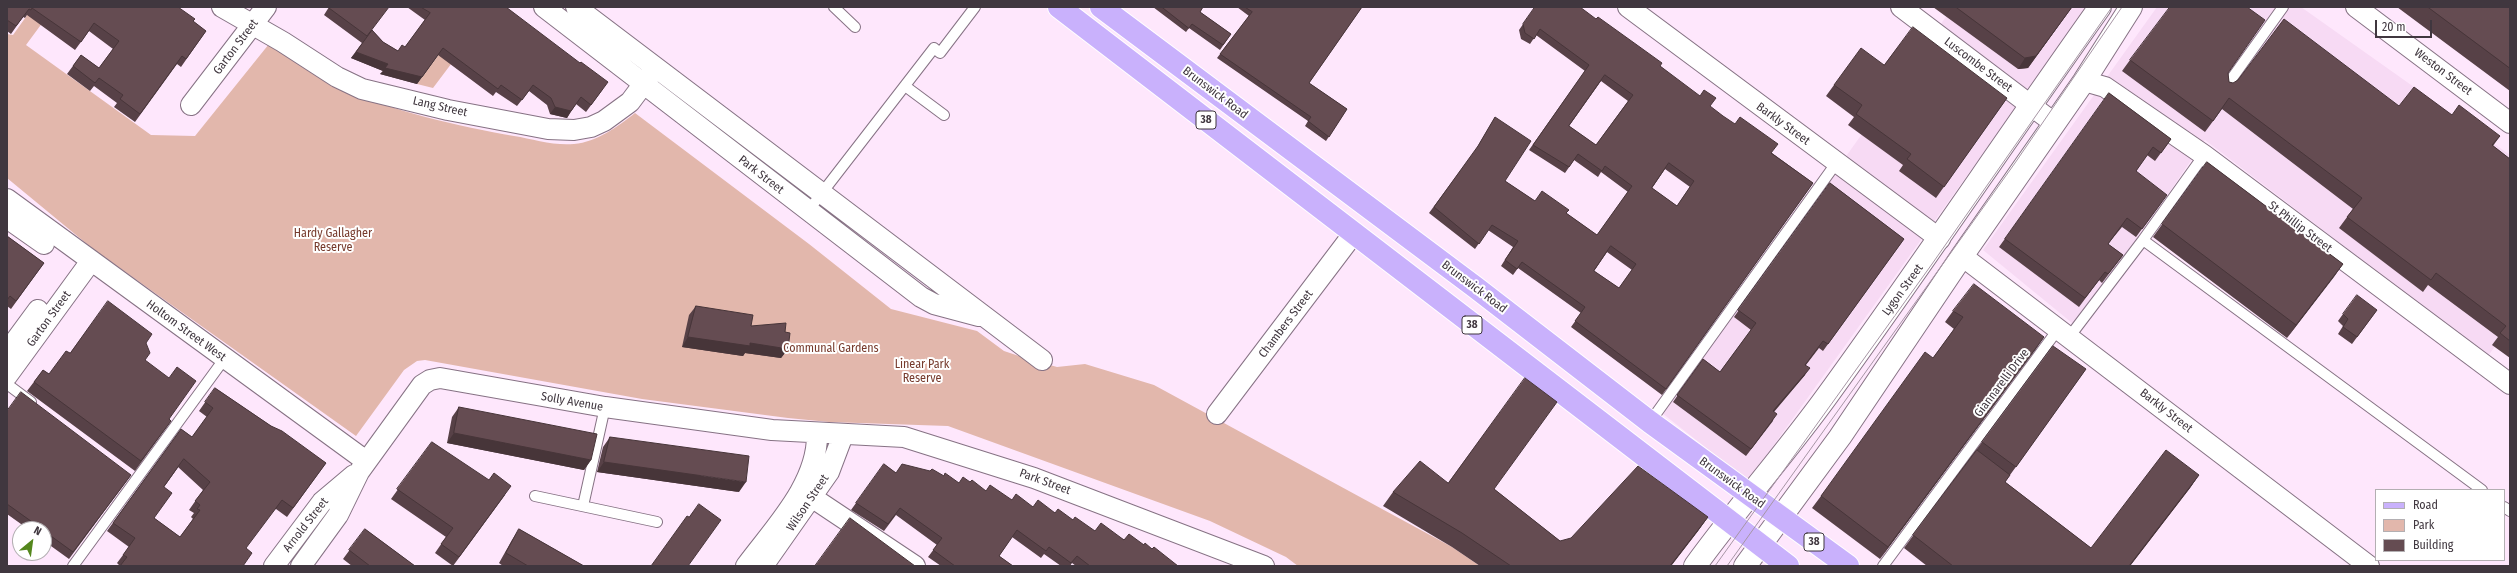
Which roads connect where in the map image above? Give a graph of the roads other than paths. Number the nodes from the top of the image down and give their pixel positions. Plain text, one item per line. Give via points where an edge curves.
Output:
1 (222, 7) edge
2 (266, 7) edge
3 (544, 7) edge
4 (576, 7) edge
5 (834, 7) edge
6 (975, 7) edge
7 (1059, 7) edge
8 (1101, 7) edge
9 (1628, 7) edge
10 (1901, 7) edge
11 (2100, 7) edge
12 (2131, 7) edge
13 (2283, 7) edge
14 (2361, 8) edge
15 (253, 24) junction
16 (855, 27) dead end
17 (656, 68) junction
18 (2084, 81) junction
19 (644, 84) junction
20 (906, 86) junction
21 (2225, 88) edge
22 (191, 105) dead end
23 (2030, 105) junction
24 (944, 115) dead end
25 (2510, 122) edge
26 (2054, 123) junction
27 (2204, 155) junction
28 (1837, 162) junction
29 (822, 192) junction
30 (7, 200) edge
31 (1371, 210) junction
32 (808, 211) junction
33 (7, 218) edge
34 (1354, 233) junction
35 (1940, 239) junction
36 (2143, 240) junction
37 (1962, 256) junction
38 (81, 263) junction
39 (990, 320) junction
40 (2064, 332) junction
41 (7, 352) edge
42 (1042, 360) dead end
43 (221, 364) junction
44 (7, 376) edge
45 (7, 384) edge
46 (2510, 384) edge
47 (1609, 391) junction
48 (604, 407) junction
49 (42, 410) edge
50 (1217, 414) dead end
51 (1590, 416) junction
52 (1650, 422) junction
53 (817, 434) junction
54 (843, 435) junction
55 (362, 466) junction
56 (2481, 489) edge
57 (1748, 495) junction
58 (536, 496) dead end
59 (813, 498) junction
60 (583, 506) junction
61 (1781, 517) junction
62 (657, 522) dead end
63 (1728, 522) junction
64 (1760, 546) junction
65 (1226, 559) edge
66 (1258, 565) edge
67 (73, 566) edge
68 (274, 566) edge
69 (301, 566) edge
70 (746, 566) edge
71 (763, 566) edge
72 (915, 566) edge
73 (1695, 566) edge
74 (1744, 566) edge
75 (1788, 566) edge
76 (1848, 566) edge
77 (1883, 566) edge
78 (2369, 566) edge

1 - 15 street, Lang Street
2 - 15 street, Garton Street
3 - 19 street, Park Street
4 - 17 street, Park Street
5 - 16 lane
6 - 20 lane via 940,53 934,48
7 - 34 main road, 38
8 - 31 main road, Brunswick Road / 38
9 - 28 street, Barkly Street
10 - 23 street, Luscombe Street
11 - 23 street, Lygon Street
12 - 18 street
13 - 21 lane
14 - 25 street, Weston Street
15 - 19 street, Lang Street via 337,77 362,89 448,110 548,129 574,130 591,127 604,121 630,102
15 - 22 street, Garton Street
17 - 19 street, Lang Street
17 - 29 street, Park Street
18 - 26 street
18 - 27 street, St Phillip Street via 2105,87
19 - 32 street, Park Street
20 - 24 lane
20 - 29 lane
23 - 26 street, Luscombe Street
23 - 35 street, Lygon Street
26 - 37 street
27 - 36 lane, Giannarelli Drive
27 - 46 street, St Phillip Street
28 - 35 street, Barkly Street
28 - 52 lane
29 - 32 lane
29 - 39 street, Park Street
30 - 38 street, Holtom Street West
31 - 34 main road
31 - 47 main road, Brunswick Road / 38
32 - 39 street, Park Street via 930,302
33 - 38 street, Holtom Street West
34 - 50 street, Chambers Street
34 - 51 main road, 38
35 - 37 street
35 - 57 street, Lygon Street via 1801,432
36 - 40 lane, Giannarelli Drive
36 - 56 lane
37 - 40 street, Barkly Street
37 - 61 street via 1840,437
38 - 41 street, Garton Street
38 - 43 street, Holtom Street West
38 - 44 street, Garton Street
39 - 42 street, Park Street
40 - 77 lane, Giannarelli Drive
40 - 78 street, Barkly Street
43 - 55 street, Holtom Street West
43 - 67 lane via 133,477
45 - 49 lane
47 - 51 main road
47 - 52 main road, Brunswick Road / 38
48 - 53 street, Solly Avenue
48 - 55 street, Solly Avenue via 440,378 430,380 422,385
48 - 60 lane
51 - 63 main road, 38
52 - 57 main road, Brunswick Road / 38
53 - 54 street, Park Street
53 - 70 street, Wilson Street via 818,448 802,487
54 - 59 street, Wilson Street via 829,472
54 - 65 street, Park Street via 900,437 977,459 1034,478
55 - 68 street, Arnold Street via 322,502
55 - 69 street, Arnold Street via 338,515
57 - 61 main road, Brunswick Road / 38
57 - 63 street, Lygon Street
58 - 60 lane
59 - 71 street, Wilson Street
59 - 72 street
60 - 62 lane
61 - 64 street
61 - 76 main road, Brunswick Road / 38
63 - 64 main road, 38
63 - 73 street, Lygon Street
64 - 74 street
64 - 75 main road, 38
65 - 66 street, Park Street

